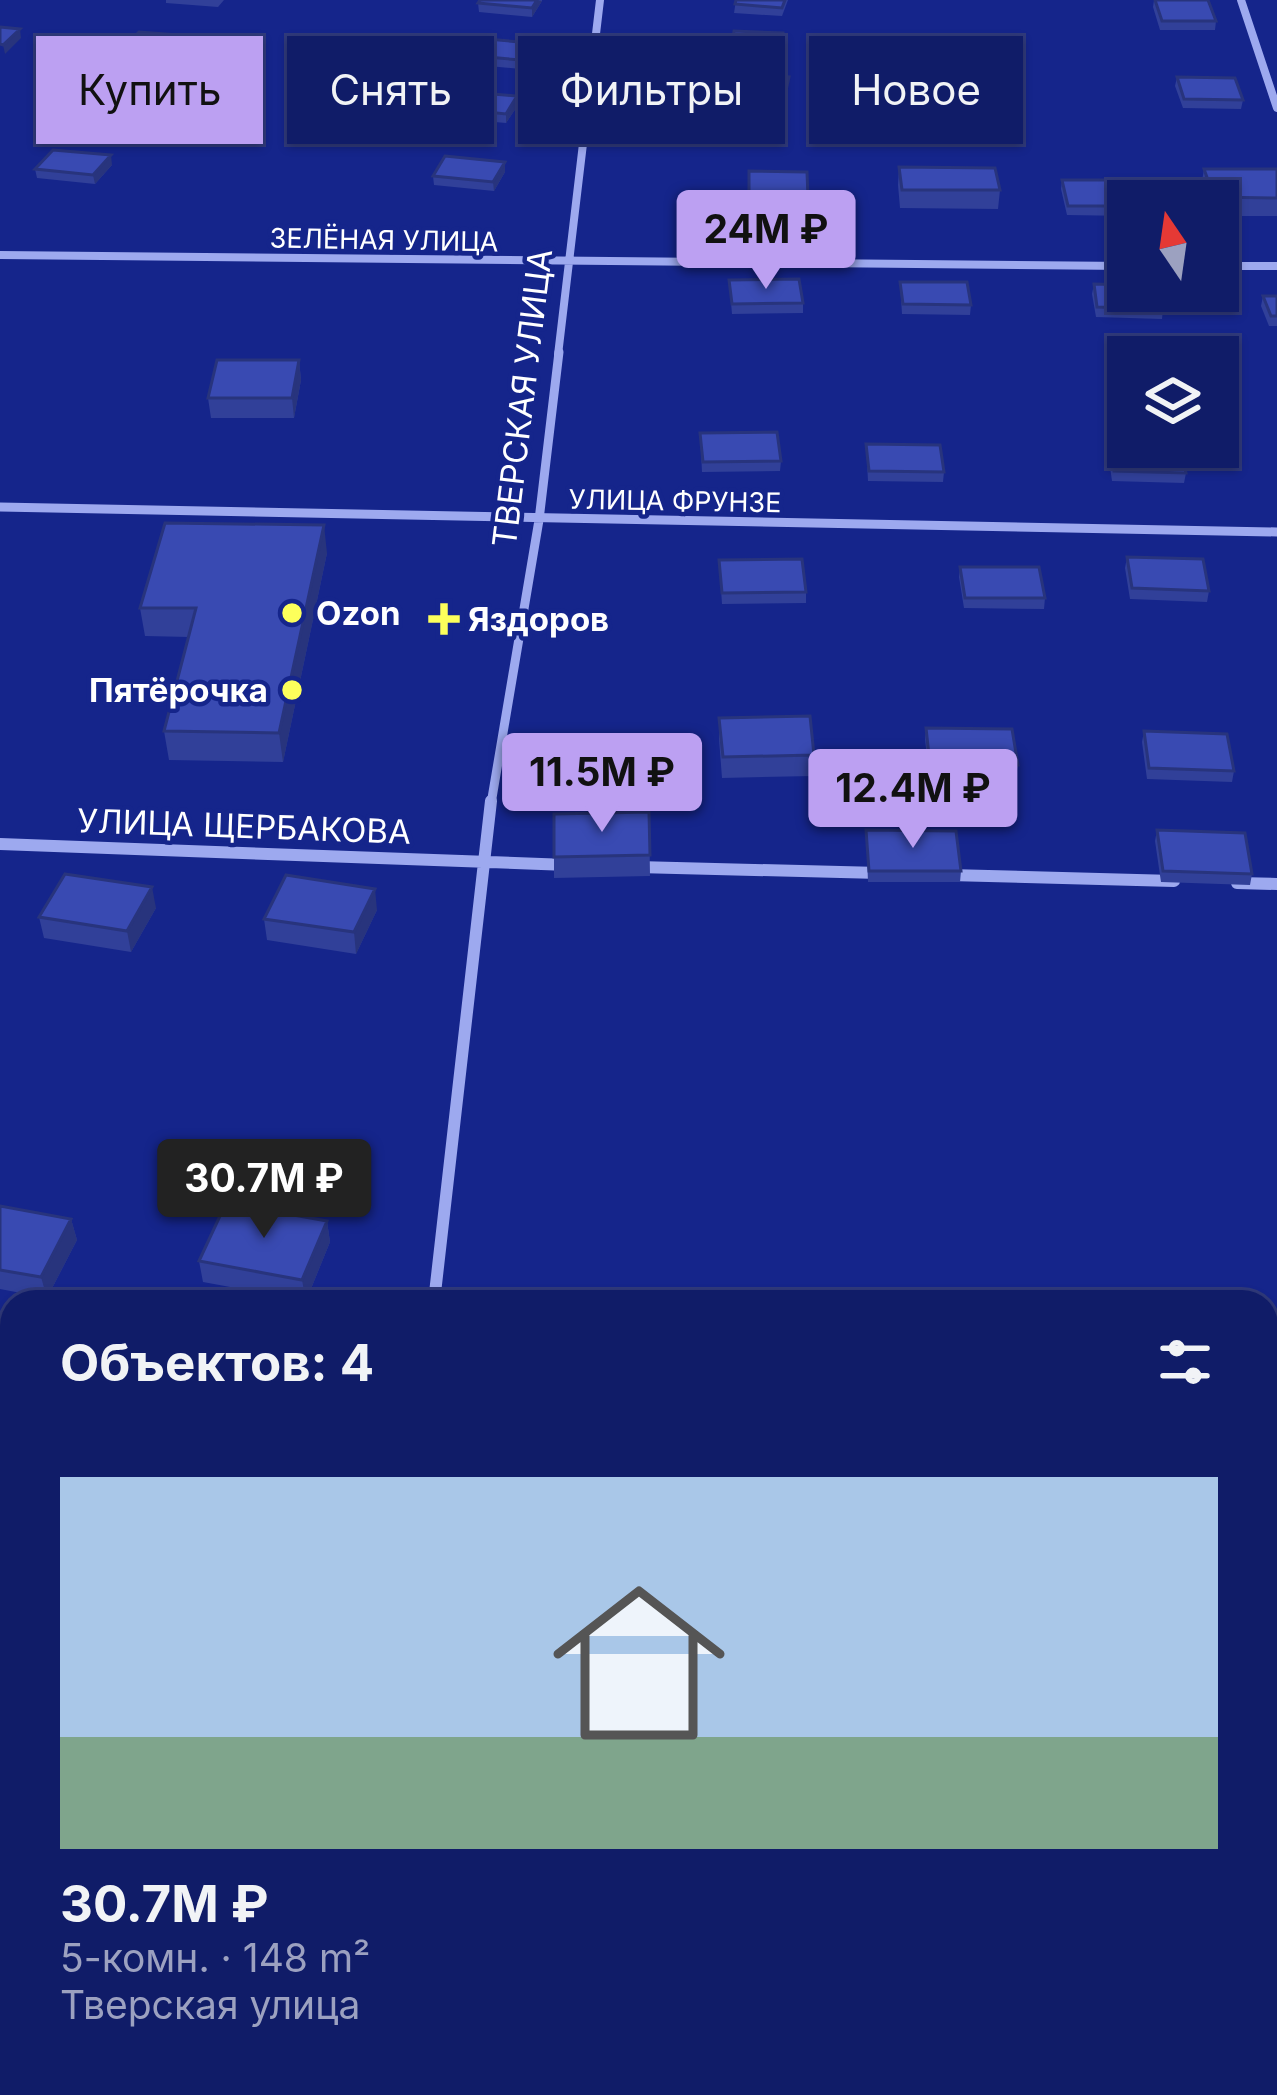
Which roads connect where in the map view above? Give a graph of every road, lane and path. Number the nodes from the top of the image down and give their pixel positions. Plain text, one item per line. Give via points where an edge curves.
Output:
1 (600, 0) edge
2 (1241, 0) edge
3 (1277, 108) edge
4 (0, 255) edge
5 (569, 264) junction
6 (1107, 266) edge
7 (1239, 266) edge
8 (1277, 266) edge
9 (0, 507) edge
10 (539, 520) junction
11 (1277, 532) edge
12 (0, 844) edge
13 (481, 863) junction
14 (575, 865) edge
15 (622, 866) edge
16 (903, 874) edge
17 (926, 874) edge
18 (1184, 881) edge
19 (1230, 883) edge
20 (1277, 884) edge
21 (435, 1290) edge

1 - 5 street, ТВЕРСКАЯ УЛИЦА
2 - 3 street
4 - 5 street, ЗЕЛЁНАЯ УЛИЦА
5 - 6 street, ЗЕЛЁНАЯ УЛИЦА
5 - 10 street, ТВЕРСКАЯ УЛИЦА
7 - 8 street
9 - 10 street, УЛИЦА ФРУНЗЕ
10 - 11 street, УЛИЦА ФРУНЗЕ
10 - 13 street, ТВЕРСКАЯ УЛИЦА
12 - 13 street, УЛИЦА ЩЕРБАКОВА
13 - 14 street, УЛИЦА ЩЕРБАКОВА
13 - 21 street, ТВЕРСКАЯ УЛИЦА
15 - 16 street
17 - 18 street
19 - 20 street

